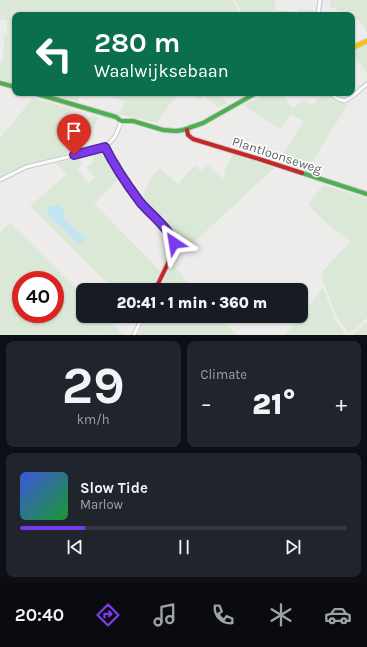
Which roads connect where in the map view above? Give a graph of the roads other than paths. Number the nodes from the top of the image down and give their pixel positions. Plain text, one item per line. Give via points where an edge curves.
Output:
1 (320, 0) edge
2 (318, 12) edge
3 (367, 40) edge
4 (355, 46) edge
5 (0, 83) edge
6 (367, 84) edge
7 (12, 86) edge
8 (355, 95) edge
9 (45, 96) edge
10 (251, 96) edge
11 (334, 96) edge
12 (354, 96) edge
13 (121, 121) junction
14 (187, 130) junction
15 (105, 147) junction
16 (0, 180) edge
17 (367, 194) edge
18 (158, 283) edge
19 (140, 323) edge
20 (134, 335) edge

1 - 2 street
3 - 4 street
5 - 7 street
6 - 8 street
9 - 13 street via 116,116
10 - 14 street
11 - 12 street via 345,101
13 - 14 street via 129,120 168,130
13 - 15 street via 117,134
14 - 17 street, Plantloonseweg via 193,139
15 - 16 street via 26,167
15 - 18 street via 140,202 173,239 173,250
19 - 20 street

